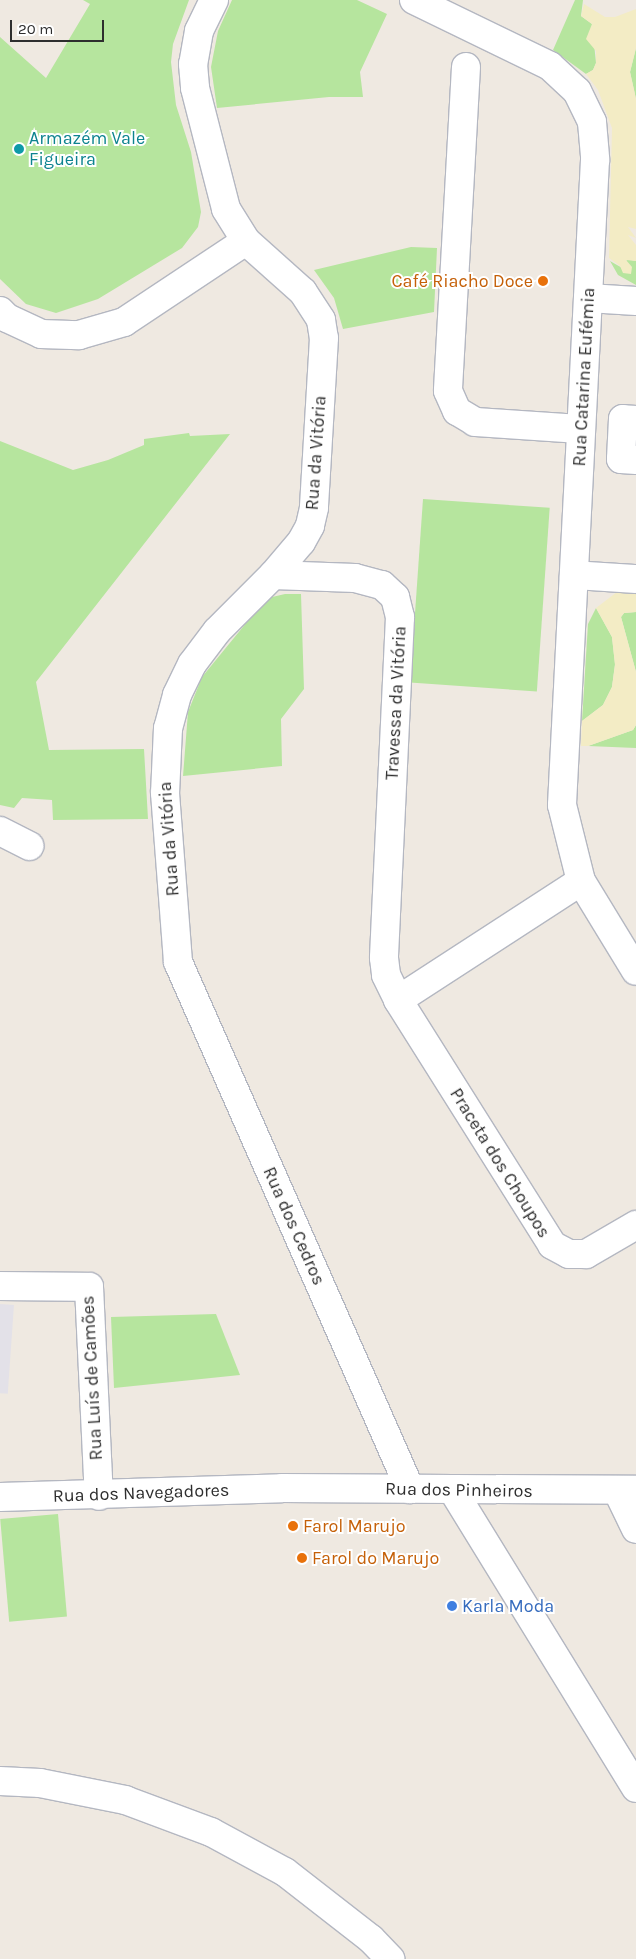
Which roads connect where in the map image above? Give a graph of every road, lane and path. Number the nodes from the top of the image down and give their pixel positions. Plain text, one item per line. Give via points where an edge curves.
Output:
1 (214, 0) edge
2 (414, 0) edge
3 (466, 67) dead end
4 (246, 241) junction
5 (588, 298) junction
6 (636, 301) edge
7 (0, 311) edge
8 (636, 420) edge
9 (581, 429) junction
10 (636, 460) edge
11 (272, 575) junction
12 (574, 575) junction
13 (636, 579) edge
14 (0, 832) edge
15 (29, 846) dead end
16 (580, 881) junction
17 (386, 907) joint
18 (178, 962) joint
19 (636, 971) edge
20 (398, 1000) junction
21 (636, 1225) edge
22 (0, 1286) edge
23 (282, 1488) joint
24 (452, 1489) junction
25 (410, 1490) junction
26 (627, 1491) edge
27 (98, 1496) junction
28 (0, 1497) edge
29 (636, 1529) edge
30 (0, 1780) edge
31 (636, 1788) edge
32 (390, 1959) edge

1 - 4 street, Rua da Vitória via 199,31 193,64 195,88 226,210
2 - 5 street, Rua Catarina Eufémia via 550,66 565,78 587,105 595,137
3 - 9 street via 448,392 457,411 475,422
4 - 7 street via 124,322 80,335 41,334 7,318
4 - 11 street, Rua da Vitória via 303,292 321,320 324,338 314,508 301,542
5 - 6 street
5 - 9 street, Rua Catarina Eufémia
8 - 10 street via 623,419 621,459
9 - 12 street, Rua Catarina Eufémia
11 - 17 street, Travessa da Vitória via 355,578 382,585 395,597 400,618
11 - 18 street, Rua da Vitória via 217,631 192,664 177,694 168,728 165,793
12 - 13 street
12 - 16 street, Rua Catarina Eufémia via 562,805
14 - 15 street
16 - 19 street
16 - 20 street
17 - 20 street, Praceta dos Choupos via 386,975
18 - 25 street, Rua dos Cedros
20 - 21 street, Praceta dos Choupos via 552,1245 569,1254 586,1254
22 - 27 street, Rua Luís de Camões via 89,1287
23 - 25 street, Rua dos Pinheiros
23 - 27 street, Rua dos Navegadores
24 - 25 street, Rua dos Pinheiros
24 - 26 street, Rua dos Pinheiros
24 - 31 street
26 - 29 street
27 - 28 street, Rua dos Navegadores
30 - 32 street via 56,1786 125,1800 211,1832 285,1872 371,1938

